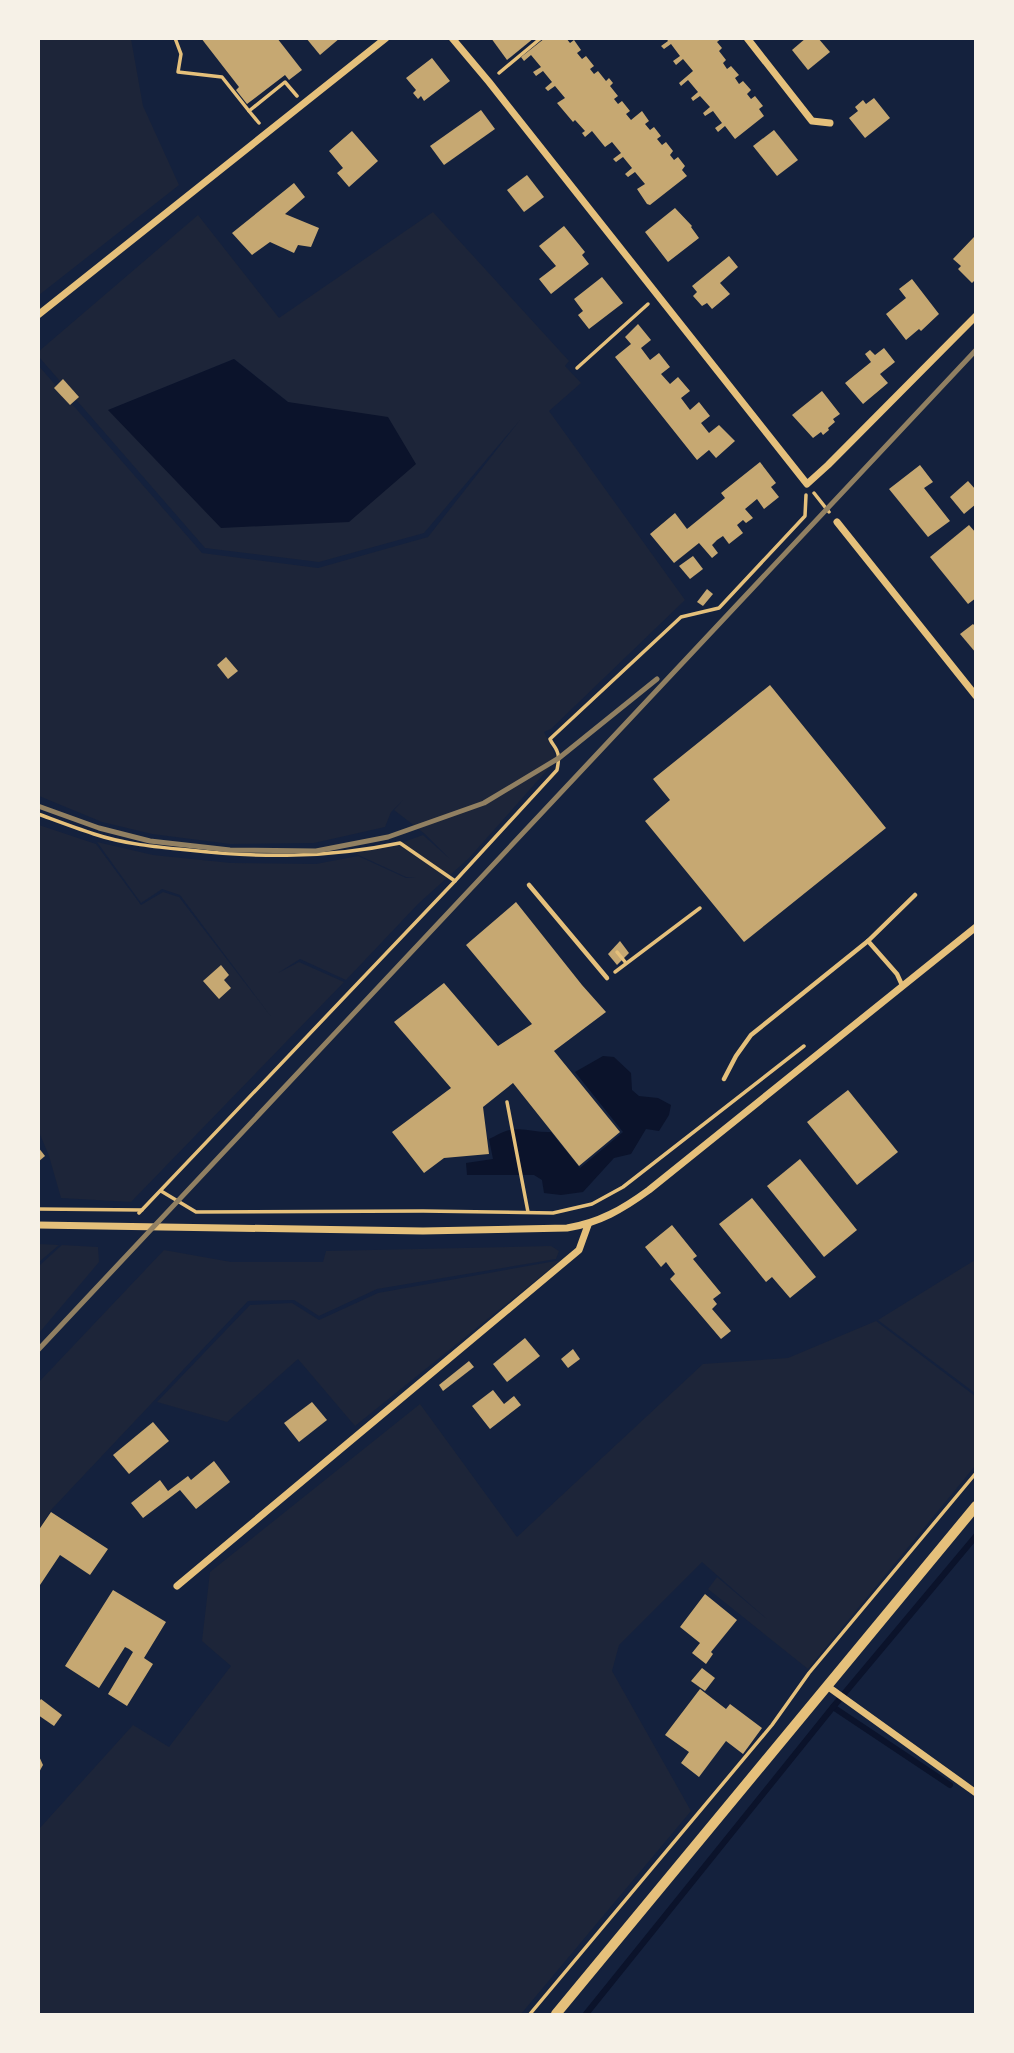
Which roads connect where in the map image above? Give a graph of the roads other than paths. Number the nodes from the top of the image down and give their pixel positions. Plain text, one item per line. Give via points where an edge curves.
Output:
1 (386, 38) edge
2 (452, 38) edge
3 (747, 38) edge
4 (830, 123) dead end
5 (38, 314) edge
6 (975, 316) edge
7 (837, 522) dead end
8 (975, 696) edge
9 (529, 885) dead end
10 (915, 895) dead end
11 (975, 927) edge
12 (869, 940) junction
13 (607, 978) road end
14 (903, 986) junction
15 (724, 1079) dead end
16 (38, 1225) edge
17 (588, 1225) junction
18 (975, 1506) edge
19 (177, 1586) dead end
20 (827, 1686) junction
21 (975, 1793) edge
22 (556, 2014) edge

1 - 5 street
2 - 6 street via 807,484
3 - 4 street via 811,121
7 - 8 street
9 - 13 lane
10 - 12 lane
11 - 14 street
12 - 14 lane
12 - 15 lane via 751,1035
14 - 17 street via 649,1190
16 - 17 street via 423,1231
17 - 19 street via 579,1250
18 - 20 street
20 - 21 street
20 - 22 street

